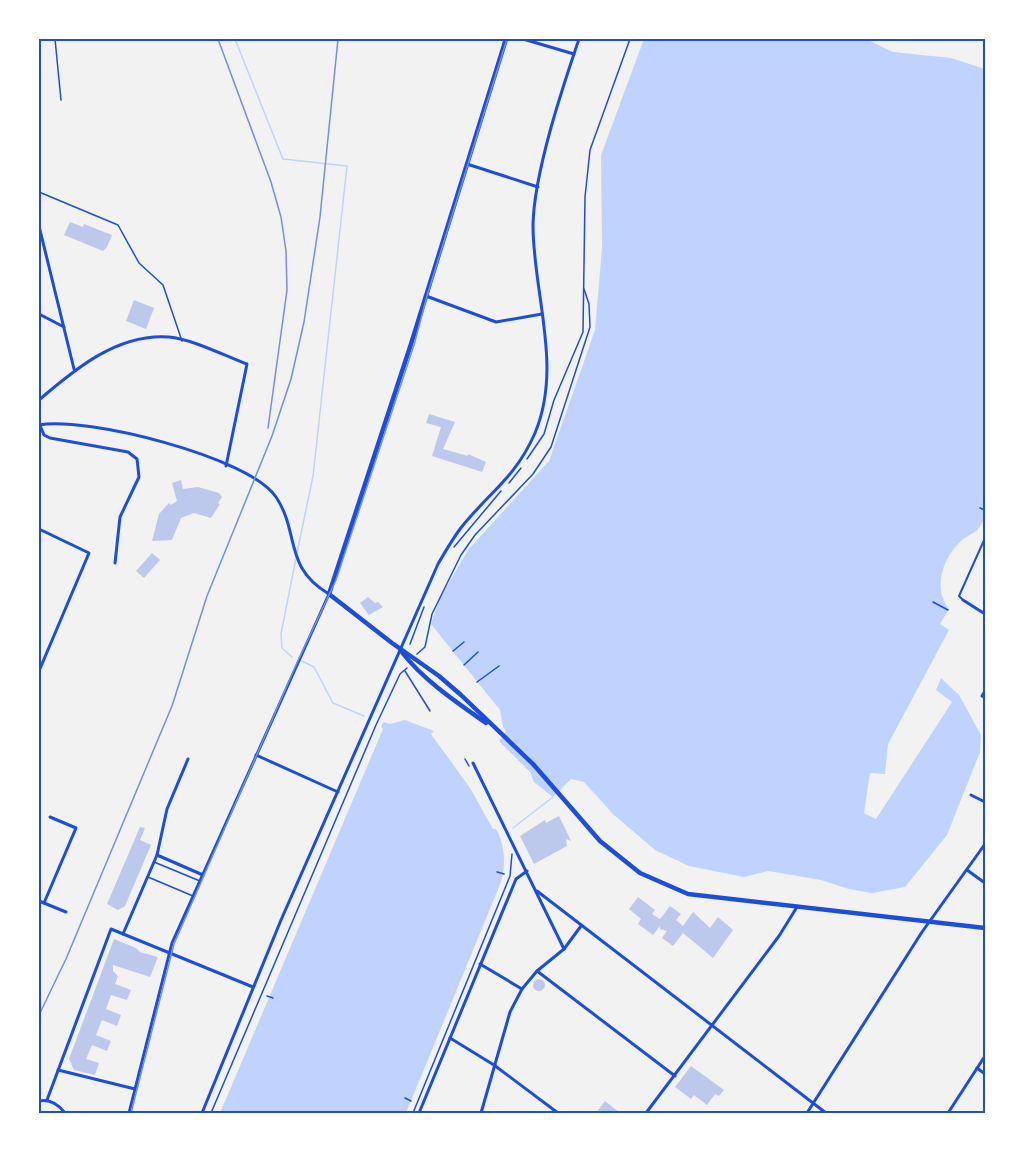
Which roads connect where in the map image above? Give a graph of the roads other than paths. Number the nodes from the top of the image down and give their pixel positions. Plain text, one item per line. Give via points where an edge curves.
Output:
1 (506, 39) edge
2 (523, 39) edge
3 (579, 39) edge
4 (574, 54) junction
5 (467, 164) junction
6 (538, 187) junction
7 (39, 192) edge
8 (39, 226) edge
9 (424, 296) junction
10 (39, 314) edge
11 (542, 314) junction
12 (64, 327) junction
13 (182, 341) junction
14 (74, 369) junction
15 (39, 400) edge
16 (39, 424) edge
17 (226, 466) junction
18 (39, 529) edge
19 (985, 538) edge
20 (115, 563) dead end
21 (329, 594) junction
22 (963, 600) joint
23 (985, 614) edge
24 (400, 649) junction
25 (39, 671) edge
26 (985, 691) edge
27 (985, 697) edge
28 (496, 729) junction
29 (256, 755) junction
30 (188, 759) dead end
31 (472, 763) dead end
32 (338, 792) junction
33 (970, 795) dead end
34 (985, 802) edge
35 (50, 817) dead end
36 (985, 844) edge
37 (157, 855) junction
38 (154, 862) junction
39 (967, 870) junction
40 (527, 871) junction
41 (203, 875) junction
42 (148, 877) junction
43 (200, 882) junction
44 (985, 883) edge
45 (537, 891) junction
46 (194, 896) junction
47 (39, 901) edge
48 (44, 903) junction
49 (797, 907) junction
50 (66, 912) dead end
51 (929, 923) junction
52 (581, 926) junction
53 (985, 928) edge
54 (123, 934) junction
55 (564, 949) junction
56 (169, 953) junction
57 (480, 964) junction
58 (537, 970) junction
59 (253, 987) junction
60 (522, 989) junction
61 (712, 1026) junction
62 (450, 1038) junction
63 (985, 1056) edge
64 (494, 1065) junction
65 (977, 1068) junction
66 (58, 1070) junction
67 (985, 1074) edge
68 (675, 1076) junction
69 (135, 1089) junction
70 (47, 1100) junction
71 (39, 1101) edge
72 (813, 1104) junction
73 (65, 1113) edge
74 (129, 1113) edge
75 (202, 1113) edge
76 (419, 1113) edge
77 (481, 1113) edge
78 (558, 1113) edge
79 (646, 1113) edge
80 (807, 1113) edge
81 (826, 1113) edge
82 (948, 1113) edge

1 - 5 main road
2 - 4 street
3 - 4 street
4 - 6 street
5 - 6 street
5 - 9 main road
6 - 11 street via 533,223
7 - 13 lane via 118,225 139,263 163,285
8 - 12 street
9 - 11 street via 496,322
9 - 21 main road
10 - 12 street
11 - 24 street via 547,388 535,432 513,474 461,528 438,564
12 - 14 street
13 - 14 street via 169,337 121,345
13 - 17 street via 247,364
14 - 15 street
16 - 17 street via 66,424 152,439
16 - 20 street via 50,438 128,452 138,459 139,477 120,518
17 - 21 street via 265,485 276,497 297,559 309,581
18 - 25 street via 89,553
19 - 22 street via 959,596
21 - 24 main road
21 - 29 street
22 - 23 street
24 - 28 main road via 439,676
24 - 28 main road via 411,664 457,703
24 - 32 street
26 - 27 street
28 - 49 main road via 613,854 640,873 688,894
29 - 32 street
29 - 41 street
30 - 37 street via 167,808
31 - 40 street
32 - 59 street
33 - 34 street
35 - 48 street via 76,828
36 - 39 street
37 - 38 street
37 - 41 street
38 - 42 street
38 - 43 lane
39 - 44 street
39 - 51 street
40 - 45 street
40 - 57 street via 516,879
41 - 43 street
42 - 46 lane
42 - 54 street
43 - 46 street
45 - 52 street
45 - 55 street
46 - 56 street
47 - 48 street
48 - 50 street
49 - 51 main road
49 - 61 street
51 - 53 main road
51 - 72 street
52 - 55 street
52 - 61 street
54 - 56 street
54 - 66 street via 111,929
55 - 58 street
56 - 59 street
56 - 69 street
57 - 60 street
57 - 62 street
58 - 60 street
58 - 68 street
59 - 75 street
60 - 64 street via 510,1011
61 - 68 street
61 - 72 street
62 - 64 street
62 - 76 street
63 - 65 street
64 - 77 street
64 - 78 street
65 - 67 street
65 - 82 street
66 - 69 street
66 - 70 street
68 - 79 street
69 - 74 street
70 - 71 street
70 - 73 street
72 - 80 street
72 - 81 street

